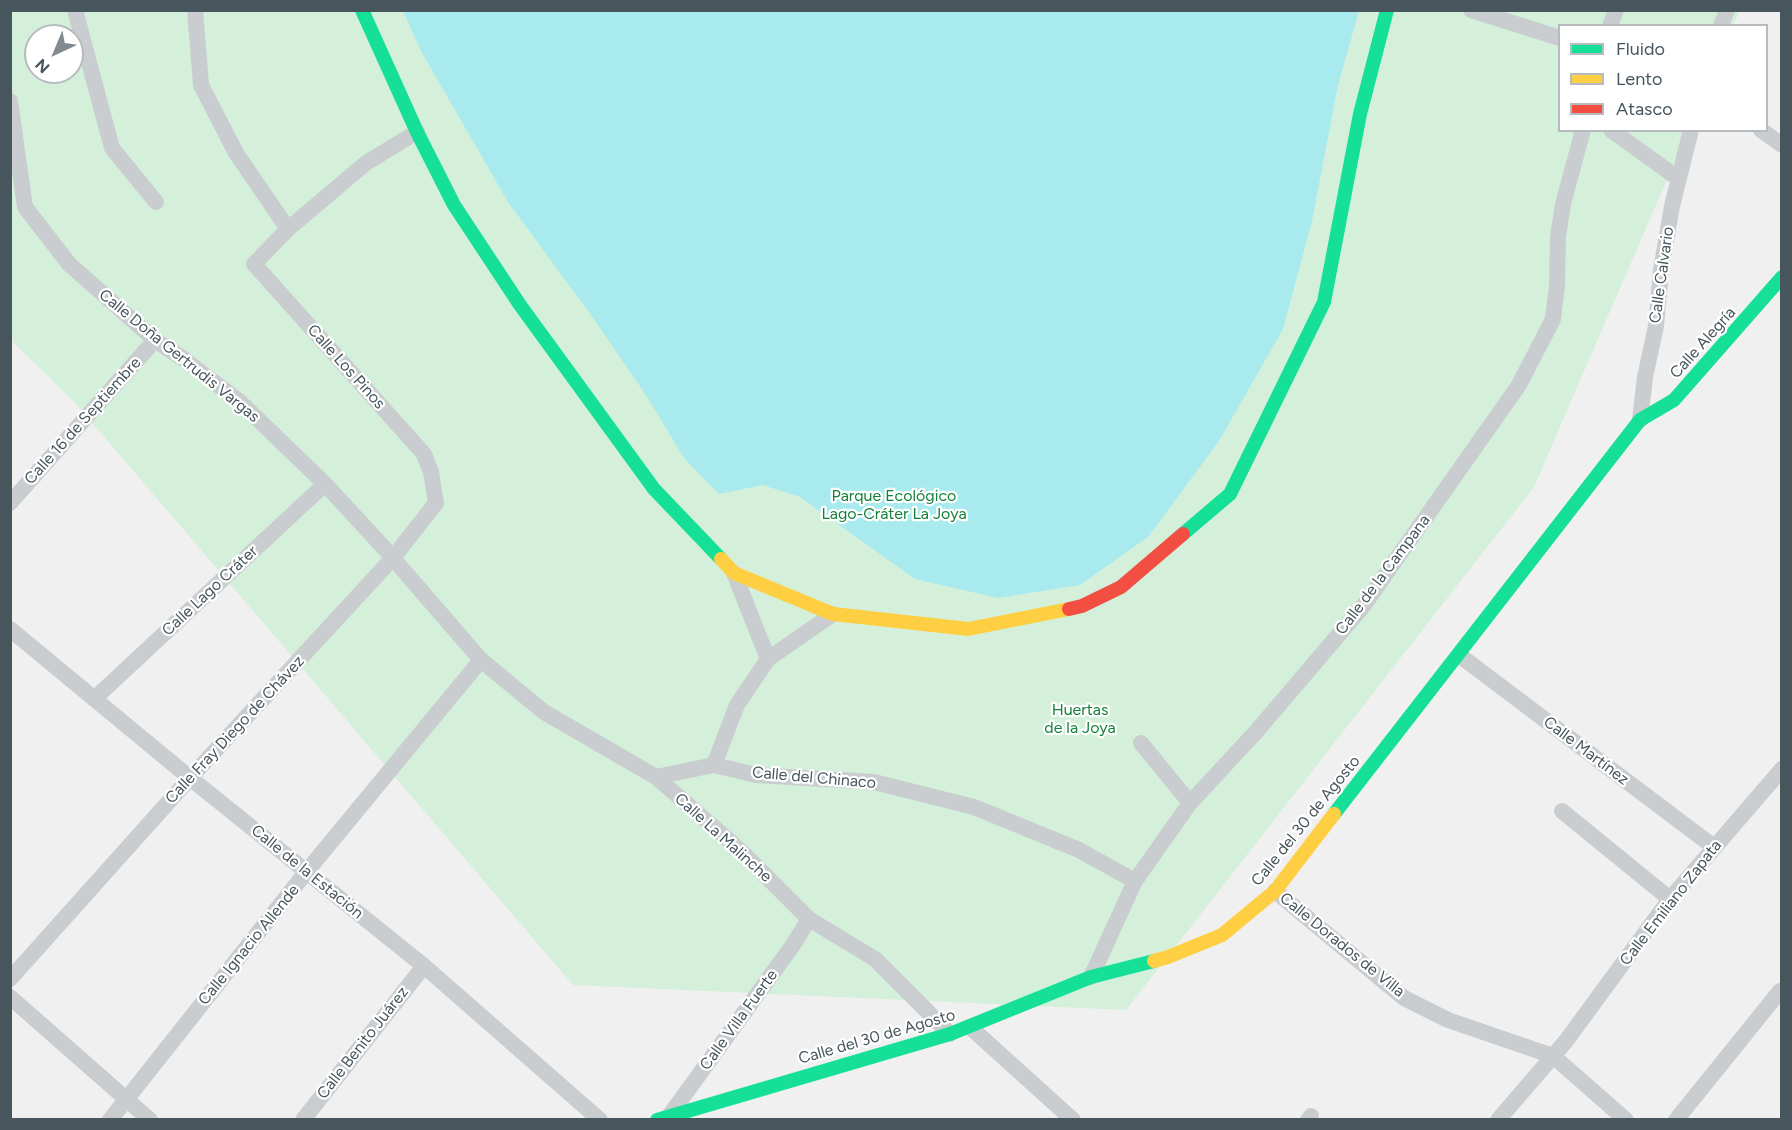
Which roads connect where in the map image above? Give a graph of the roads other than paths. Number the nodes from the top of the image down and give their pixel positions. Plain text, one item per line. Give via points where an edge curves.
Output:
1 (75, 10) edge
2 (195, 10) edge
3 (362, 10) edge
4 (1387, 10) edge
5 (1471, 10) edge
6 (1558, 37) edge
7 (10, 101) edge
8 (417, 132) junction
9 (1582, 132) edge
10 (1614, 132) edge
11 (1691, 132) edge
12 (1764, 132) edge
13 (1782, 145) edge
14 (1679, 179) junction
15 (156, 202) dead end
16 (288, 229) junction
17 (1782, 278) edge
18 (155, 340) junction
19 (1640, 420) junction
20 (431, 472) joint
21 (325, 484) junction
22 (10, 502) edge
23 (392, 559) junction
24 (734, 573) junction
25 (832, 614) junction
26 (10, 629) edge
27 (1459, 654) junction
28 (768, 659) junction
29 (481, 660) junction
30 (94, 699) junction
31 (1141, 743) dead end
32 (714, 765) junction
33 (1782, 769) edge
34 (656, 777) junction
35 (190, 778) junction
36 (1190, 802) junction
37 (1562, 811) dead end
38 (1714, 847) junction
39 (307, 871) junction
40 (1135, 881) junction
41 (1275, 891) junction
42 (1670, 899) junction
43 (809, 919) junction
44 (424, 966) junction
45 (1091, 977) junction
46 (10, 979) edge
47 (1780, 991) edge
48 (10, 997) edge
49 (970, 1027) junction
50 (950, 1034) junction
51 (1553, 1056) junction
52 (126, 1099) junction
53 (579, 1113) edge
54 (665, 1118) edge
55 (110, 1119) edge
56 (150, 1119) edge
57 (303, 1119) edge
58 (600, 1119) edge
59 (1071, 1119) edge
60 (1498, 1119) edge
61 (1626, 1119) edge
62 (1676, 1119) edge

1 - 15 street via 112,147
2 - 16 street via 201,85 236,153
3 - 8 street
4 - 25 street via 1360,114 1324,302 1230,494 1121,587 1082,606 968,629
5 - 6 street
7 - 18 street, Calle Doña Gertrudis Vargas via 25,207 69,264
8 - 16 street via 366,163
8 - 24 street via 454,205 520,305 654,489
9 - 36 street, Calle de la Campana via 1563,204 1553,319 1519,385 1364,605 1255,733
10 - 14 street
11 - 14 street, Calle Calvario
12 - 13 street
14 - 19 street, Calle Calvario via 1661,270
16 - 20 street, Calle Los Pinos via 254,264 424,454
17 - 19 street, Calle Alegría via 1674,400
18 - 21 street, Calle Doña Gertrudis Vargas via 239,401
18 - 22 street, Calle 16 de Septiembre
19 - 27 street, Calle del 30 de Agosto
20 - 23 street, Calle Fray Diego de Chávez via 436,503
21 - 23 street, Calle Doña Gertrudis Vargas
21 - 30 street, Calle Lago Cráter
23 - 29 street, Calle Doña Gertrudis Vargas
23 - 35 street, Calle Fray Diego de Chávez
24 - 25 street
24 - 28 street
25 - 28 street
26 - 30 street, Calle de la Estación
27 - 38 street, Calle Martínez
27 - 41 street, Calle del 30 de Agosto
28 - 32 street via 737,705
29 - 34 street, Calle La Malinche via 544,712
29 - 39 street, Calle Ignacio Allende
30 - 35 street, Calle de la Estación
31 - 36 street
32 - 34 street, Calle del Chinaco
32 - 40 street, Calle del Chinaco via 756,775 874,782 974,807 1079,850
33 - 38 street, Calle Emiliano Zapata
34 - 43 street, Calle La Malinche via 741,851
35 - 39 street, Calle de la Estación
35 - 46 street, Calle Fray Diego de Chávez
36 - 40 street, Calle de la Campana
37 - 42 street
38 - 42 street, Calle Emiliano Zapata
39 - 44 street, Calle de la Estación
39 - 52 street, Calle Ignacio Allende
40 - 45 street, Calle de la Campana
41 - 45 street, Calle del 30 de Agosto via 1222,935 1168,957
41 - 51 street, Calle Dorados de Villa via 1404,998 1448,1020
42 - 51 street, Calle Emiliano Zapata
43 - 50 street, Calle La Malinche via 875,959
43 - 54 street, Calle Villa Fuerte
44 - 53 street, Calle de la Estación
44 - 57 street, Calle Benito Juárez
45 - 49 street, Calle del 30 de Agosto
47 - 62 street
48 - 52 street
49 - 50 street, Calle del 30 de Agosto
49 - 59 street
50 - 54 street, Calle del 30 de Agosto
51 - 60 street, Calle Emiliano Zapata
51 - 61 street, Calle Dorados de Villa
52 - 55 street, Calle Ignacio Allende
52 - 56 street
53 - 58 street, Calle de la Estación

